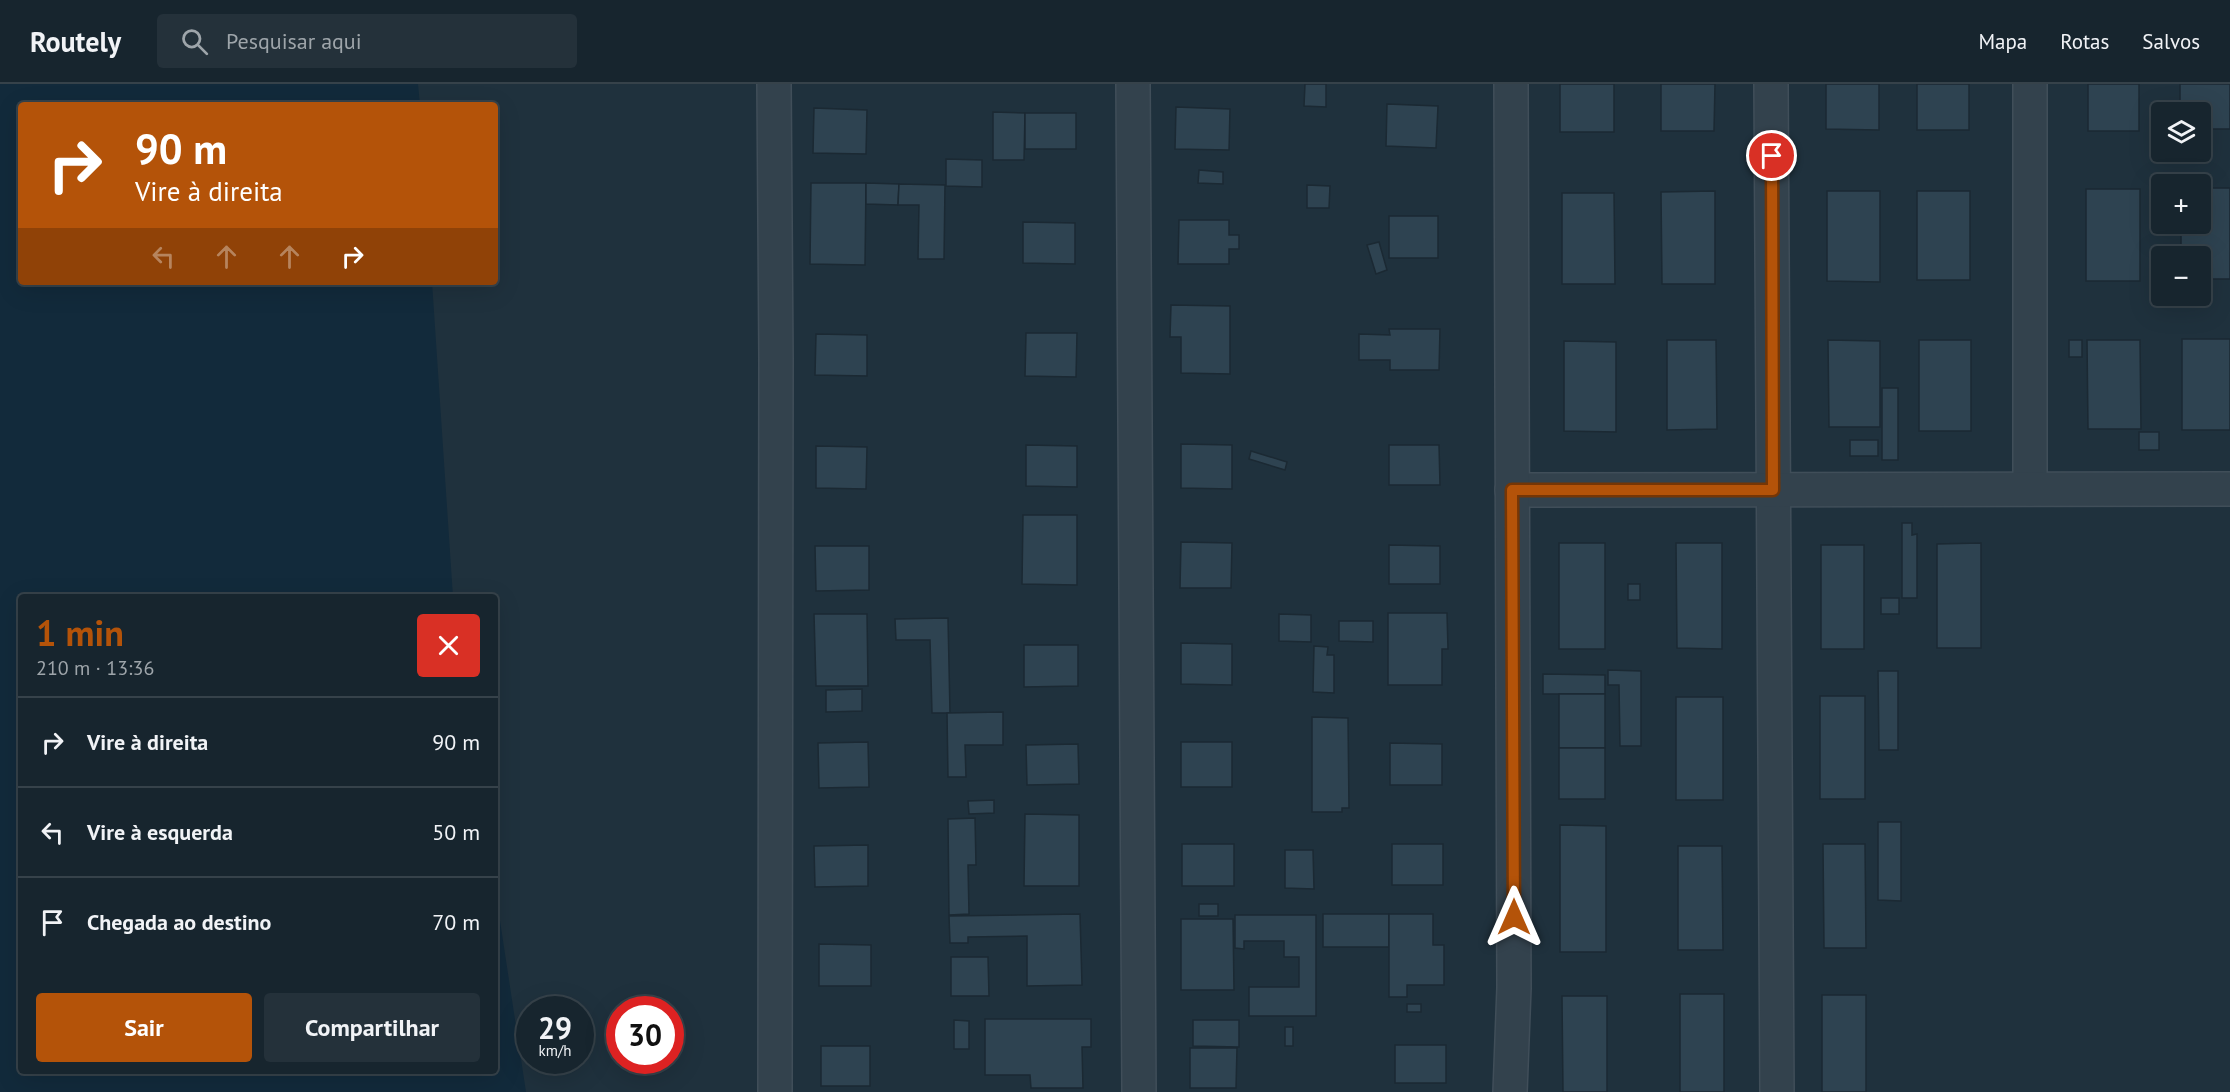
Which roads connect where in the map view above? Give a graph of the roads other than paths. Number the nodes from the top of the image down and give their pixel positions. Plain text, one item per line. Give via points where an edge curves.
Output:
1 (774, 84) edge
2 (1133, 84) edge
3 (1511, 84) edge
4 (1771, 84) edge
5 (2030, 84) edge
6 (2030, 489) junction
7 (2230, 489) edge
8 (1512, 490) junction
9 (1773, 490) junction
10 (775, 1092) edge
11 (1139, 1092) edge
12 (1510, 1092) edge
13 (1777, 1092) edge

1 - 10 street
2 - 11 street
3 - 8 street
4 - 9 street
5 - 6 street
6 - 7 street
6 - 9 street
8 - 9 street
8 - 12 street via 1514,988
9 - 13 street

